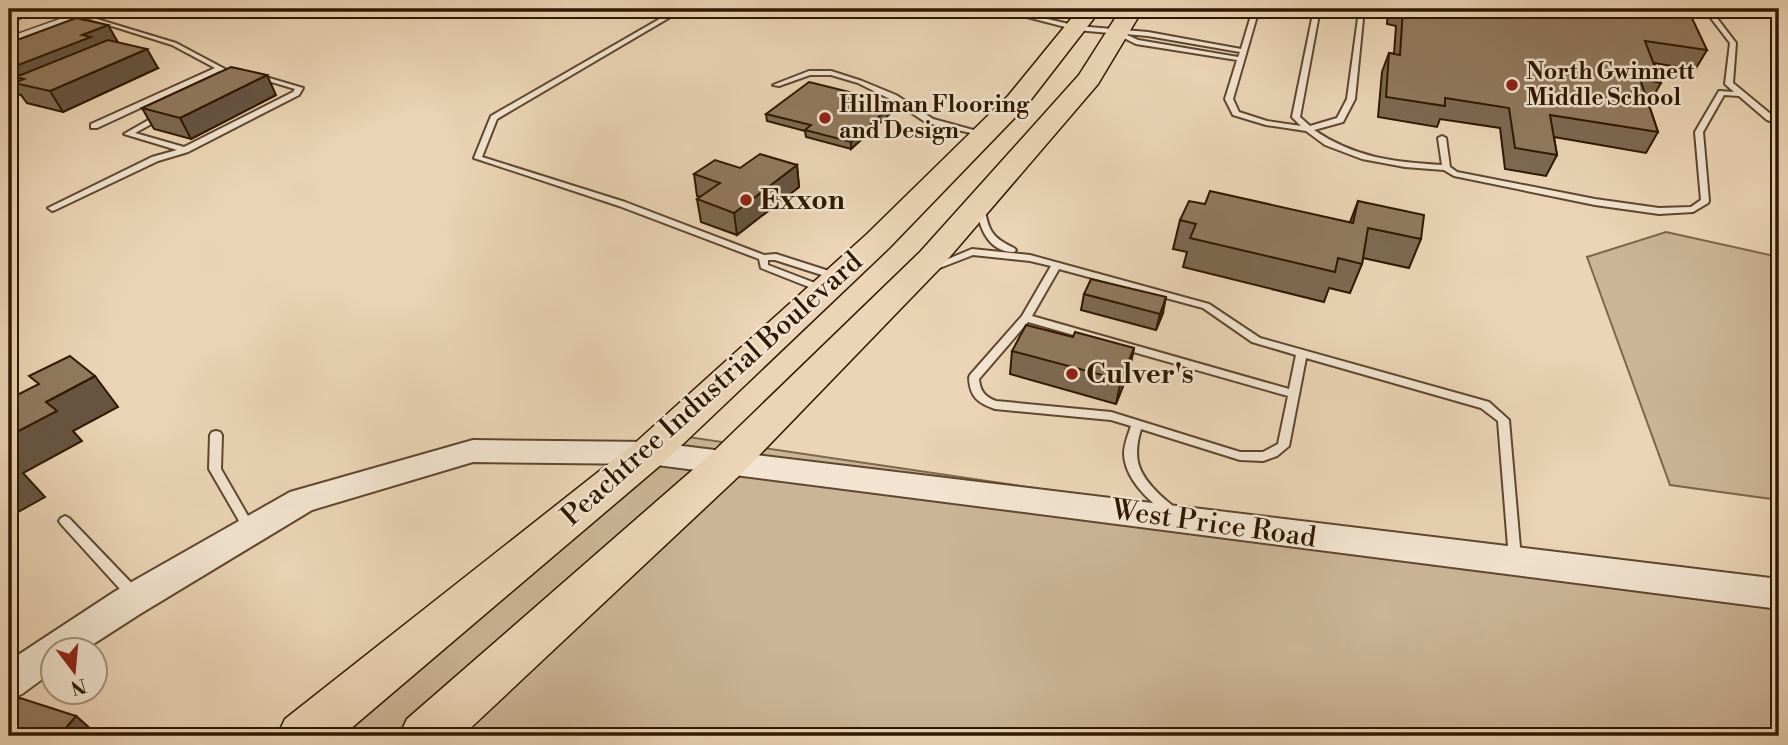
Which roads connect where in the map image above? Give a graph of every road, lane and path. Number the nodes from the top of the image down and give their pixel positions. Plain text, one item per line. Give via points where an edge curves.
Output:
1 (40, 9) edge
2 (99, 9) edge
3 (681, 9) edge
4 (999, 9) edge
5 (1256, 9) edge
6 (1317, 9) edge
7 (1362, 9) edge
8 (1707, 9) edge
9 (82, 15) junction
10 (9, 20) edge
11 (1104, 20) edge
12 (110, 24) junction
13 (91, 30) edge
14 (156, 39) junction
15 (9, 41) edge
16 (143, 44) dead end
17 (1242, 55) junction
18 (221, 68) junction
19 (238, 77) junction
20 (226, 84) edge
21 (777, 85) dead end
22 (1740, 94) junction
23 (165, 115) edge
24 (1779, 122) edge
25 (94, 126) dead end
26 (1307, 129) junction
27 (984, 134) junction
28 (1442, 138) dead end
29 (185, 150) junction
30 (1446, 168) junction
31 (980, 204) junction
32 (52, 208) dead end
33 (763, 258) junction
34 (1030, 258) junction
35 (1056, 265) junction
36 (913, 278) junction
37 (831, 284) junction
38 (1026, 318) junction
39 (1302, 353) junction
40 (1294, 394) junction
41 (1137, 424) junction
42 (216, 435) dead end
43 (649, 453) junction
44 (726, 464) junction
45 (65, 521) dead end
46 (1188, 521) junction
47 (250, 530) junction
48 (1515, 562) junction
49 (1779, 594) edge
50 (136, 597) junction
51 (76, 636) edge
52 (38, 662) edge
53 (9, 682) edge
54 (303, 736) edge
55 (425, 736) edge

1 - 10 lane
2 - 9 street
3 - 33 lane via 494,118 478,158 622,204
4 - 11 lane
5 - 17 lane
6 - 26 lane via 1296,117
7 - 26 lane via 1351,99 1340,120
8 - 22 lane via 1733,43 1729,84
9 - 12 lane
9 - 15 street
11 - 17 lane via 1136,42
11 - 27 highway, Peachtree Industrial Boulevard via 1044,71
11 - 31 highway, Peachtree Industrial Boulevard via 1089,79
12 - 13 lane
12 - 14 lane
14 - 16 lane
14 - 18 lane
17 - 26 lane via 1229,99 1236,113
18 - 19 lane
18 - 25 lane
19 - 20 lane
19 - 29 lane via 257,76 299,88
21 - 27 lane via 808,74 831,73 893,97 930,121
22 - 24 lane
22 - 30 lane via 1721,93 1699,132 1704,201 1693,209 1659,211 1595,202 1454,174
23 - 29 lane via 128,134
26 - 30 lane via 1342,152 1391,164
27 - 37 highway, Peachtree Industrial Boulevard
28 - 30 lane
29 - 32 lane via 155,159
31 - 34 lane via 993,243
31 - 36 highway, Peachtree Industrial Boulevard
33 - 37 lane via 776,257 826,273
33 - 37 lane via 764,266 814,286
34 - 35 lane
34 - 36 lane via 972,252
35 - 38 lane
35 - 39 lane via 1206,306 1256,340
36 - 44 highway, Peachtree Industrial Boulevard
37 - 43 highway, Peachtree Industrial Boulevard
38 - 40 lane
38 - 41 lane via 974,378 980,397 995,405 1111,416
39 - 40 lane
39 - 48 lane via 1485,405 1503,420
40 - 41 lane via 1283,446 1259,458
41 - 46 lane via 1130,456 1134,468 1162,505
42 - 47 lane via 215,469
43 - 44 street, West Price Road
43 - 47 street, West Price Road via 473,451 301,500
43 - 54 highway, Peachtree Industrial Boulevard
44 - 46 street, West Price Road
44 - 55 highway, Peachtree Industrial Boulevard
45 - 50 lane
46 - 48 street, West Price Road
47 - 50 street, West Price Road
48 - 49 street, West Price Road
50 - 51 street, West Price Road
52 - 53 street, West Price Road

